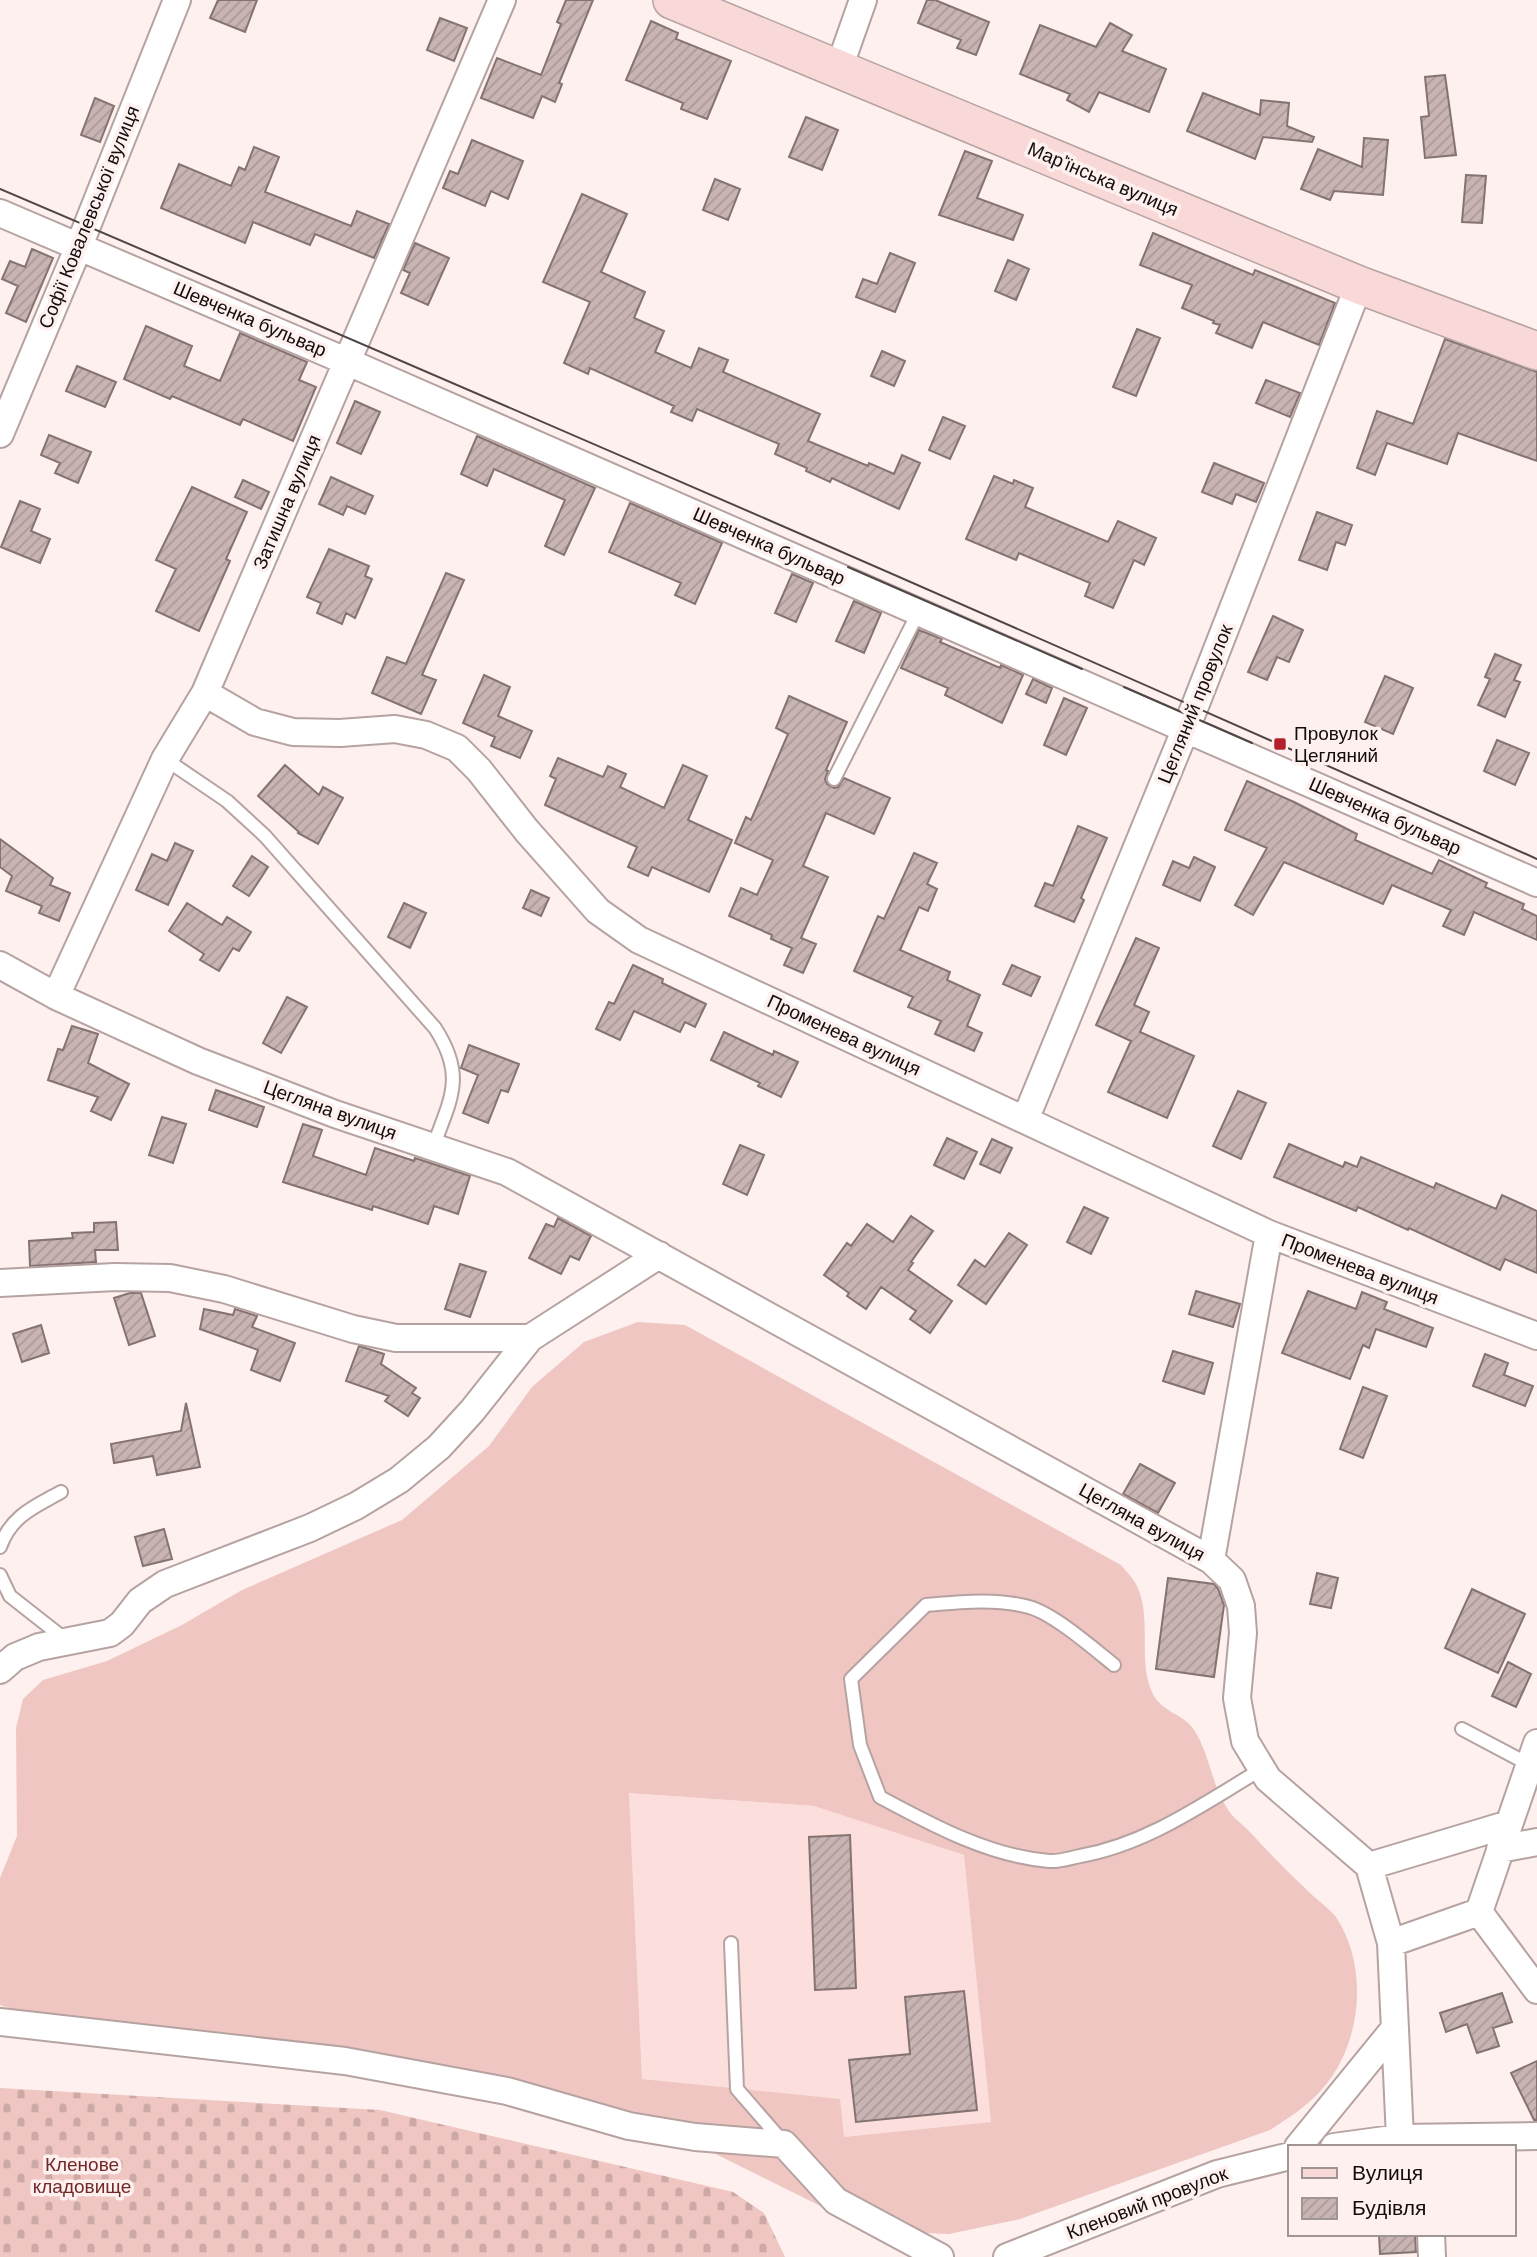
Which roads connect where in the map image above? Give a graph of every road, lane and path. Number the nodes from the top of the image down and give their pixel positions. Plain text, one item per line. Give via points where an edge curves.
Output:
1 (177, 0) edge
2 (502, 0) edge
3 (672, 0) edge
4 (863, 0) edge
5 (839, 68) junction
6 (0, 213) edge
7 (79, 246) junction
8 (1359, 285) junction
9 (1537, 351) edge
10 (348, 362) junction
11 (0, 434) edge
12 (919, 611) junction
13 (205, 694) junction
14 (1186, 728) junction
15 (165, 759) junction
16 (834, 779) dead end
17 (1537, 883) edge
18 (0, 965) edge
19 (56, 996) junction
20 (1025, 1120) junction
21 (433, 1147) junction
22 (1269, 1234) junction
23 (659, 1255) junction
24 (0, 1283) edge
25 (1537, 1336) edge
26 (530, 1338) junction
27 (61, 1492) dead end
28 (0, 1548) edge
29 (1211, 1560) junction
30 (0, 1575) edge
31 (69, 1642) junction
32 (1114, 1665) dead end
33 (0, 1670) edge
34 (1462, 1728) dead end
35 (1535, 1759) edge
36 (1262, 1769) junction
37 (1509, 1824) junction
38 (1537, 1842) edge
39 (1500, 1849) junction
40 (1369, 1866) junction
41 (1479, 1912) junction
42 (731, 1943) dead end
43 (1391, 1943) junction
44 (1537, 1990) edge
45 (0, 2022) edge
46 (1395, 2028) junction
47 (1537, 2136) edge
48 (1417, 2140) edge
49 (784, 2144) junction
50 (1300, 2145) edge
51 (1358, 2145) edge
52 (1288, 2156) edge
53 (1431, 2236) edge
54 (940, 2257) edge
55 (1007, 2257) edge
56 (1432, 2257) edge

1 - 7 street, Софії Ковалевської вулиця
2 - 10 street, Затишна вулиця
3 - 5 street, Мар'їнська вулиця
4 - 5 street
5 - 8 street, Мар'їнська вулиця
6 - 7 street, Шевченка бульвар
7 - 10 street, Шевченка бульвар
7 - 11 street, Софії Ковалевської вулиця
8 - 9 street, Мар'їнська вулиця
8 - 14 street, Цегляний провулок
10 - 12 street, Шевченка бульвар
10 - 13 street, Затишна вулиця
12 - 14 street, Шевченка бульвар
12 - 16 lane
13 - 15 street, Затишна вулиця
13 - 20 street, Променева вулиця via 255,722 293,732 395,729 457,748 598,911 639,940
14 - 17 street, Шевченка бульвар
14 - 20 street, Цегляний провулок
15 - 19 street, Затишна вулиця
15 - 21 lane via 227,801 265,836 435,1028 447,1047 453,1091
18 - 19 street, Цегляна вулиця
19 - 21 street, Цегляна вулиця via 198,1061
20 - 22 street, Променева вулиця
21 - 23 street, Цегляна вулиця via 507,1172
22 - 25 street, Променева вулиця
22 - 29 street
23 - 26 street
23 - 29 street, Цегляна вулиця
24 - 26 street via 170,1278 396,1338
26 - 31 street via 439,1447 399,1480 310,1528 165,1584 140,1601 110,1633
27 - 28 lane via 21,1514 5,1533
29 - 36 street, Цегляна вулиця via 1232,1580 1241,1606 1237,1698 1245,1741
30 - 31 lane via 10,1596
31 - 33 street via 39,1647 15,1657
32 - 36 lane via 1030,1607 981,1601 926,1605 851,1679 860,1745 880,1797 1000,1852 1051,1861 1103,1852 1154,1833
34 - 35 lane
35 - 37 street
36 - 40 street, Цегляна вулиця
37 - 39 street
37 - 40 street
38 - 39 street
39 - 41 street
40 - 43 street
41 - 43 street
41 - 44 street
42 - 49 lane via 737,2088
43 - 46 street
45 - 49 street via 345,2061 507,2091 629,2126
46 - 48 street
46 - 50 street
47 - 48 street
48 - 51 street
49 - 54 street via 836,2201
52 - 55 street, Кленовий провулок via 1217,2174
53 - 56 street

